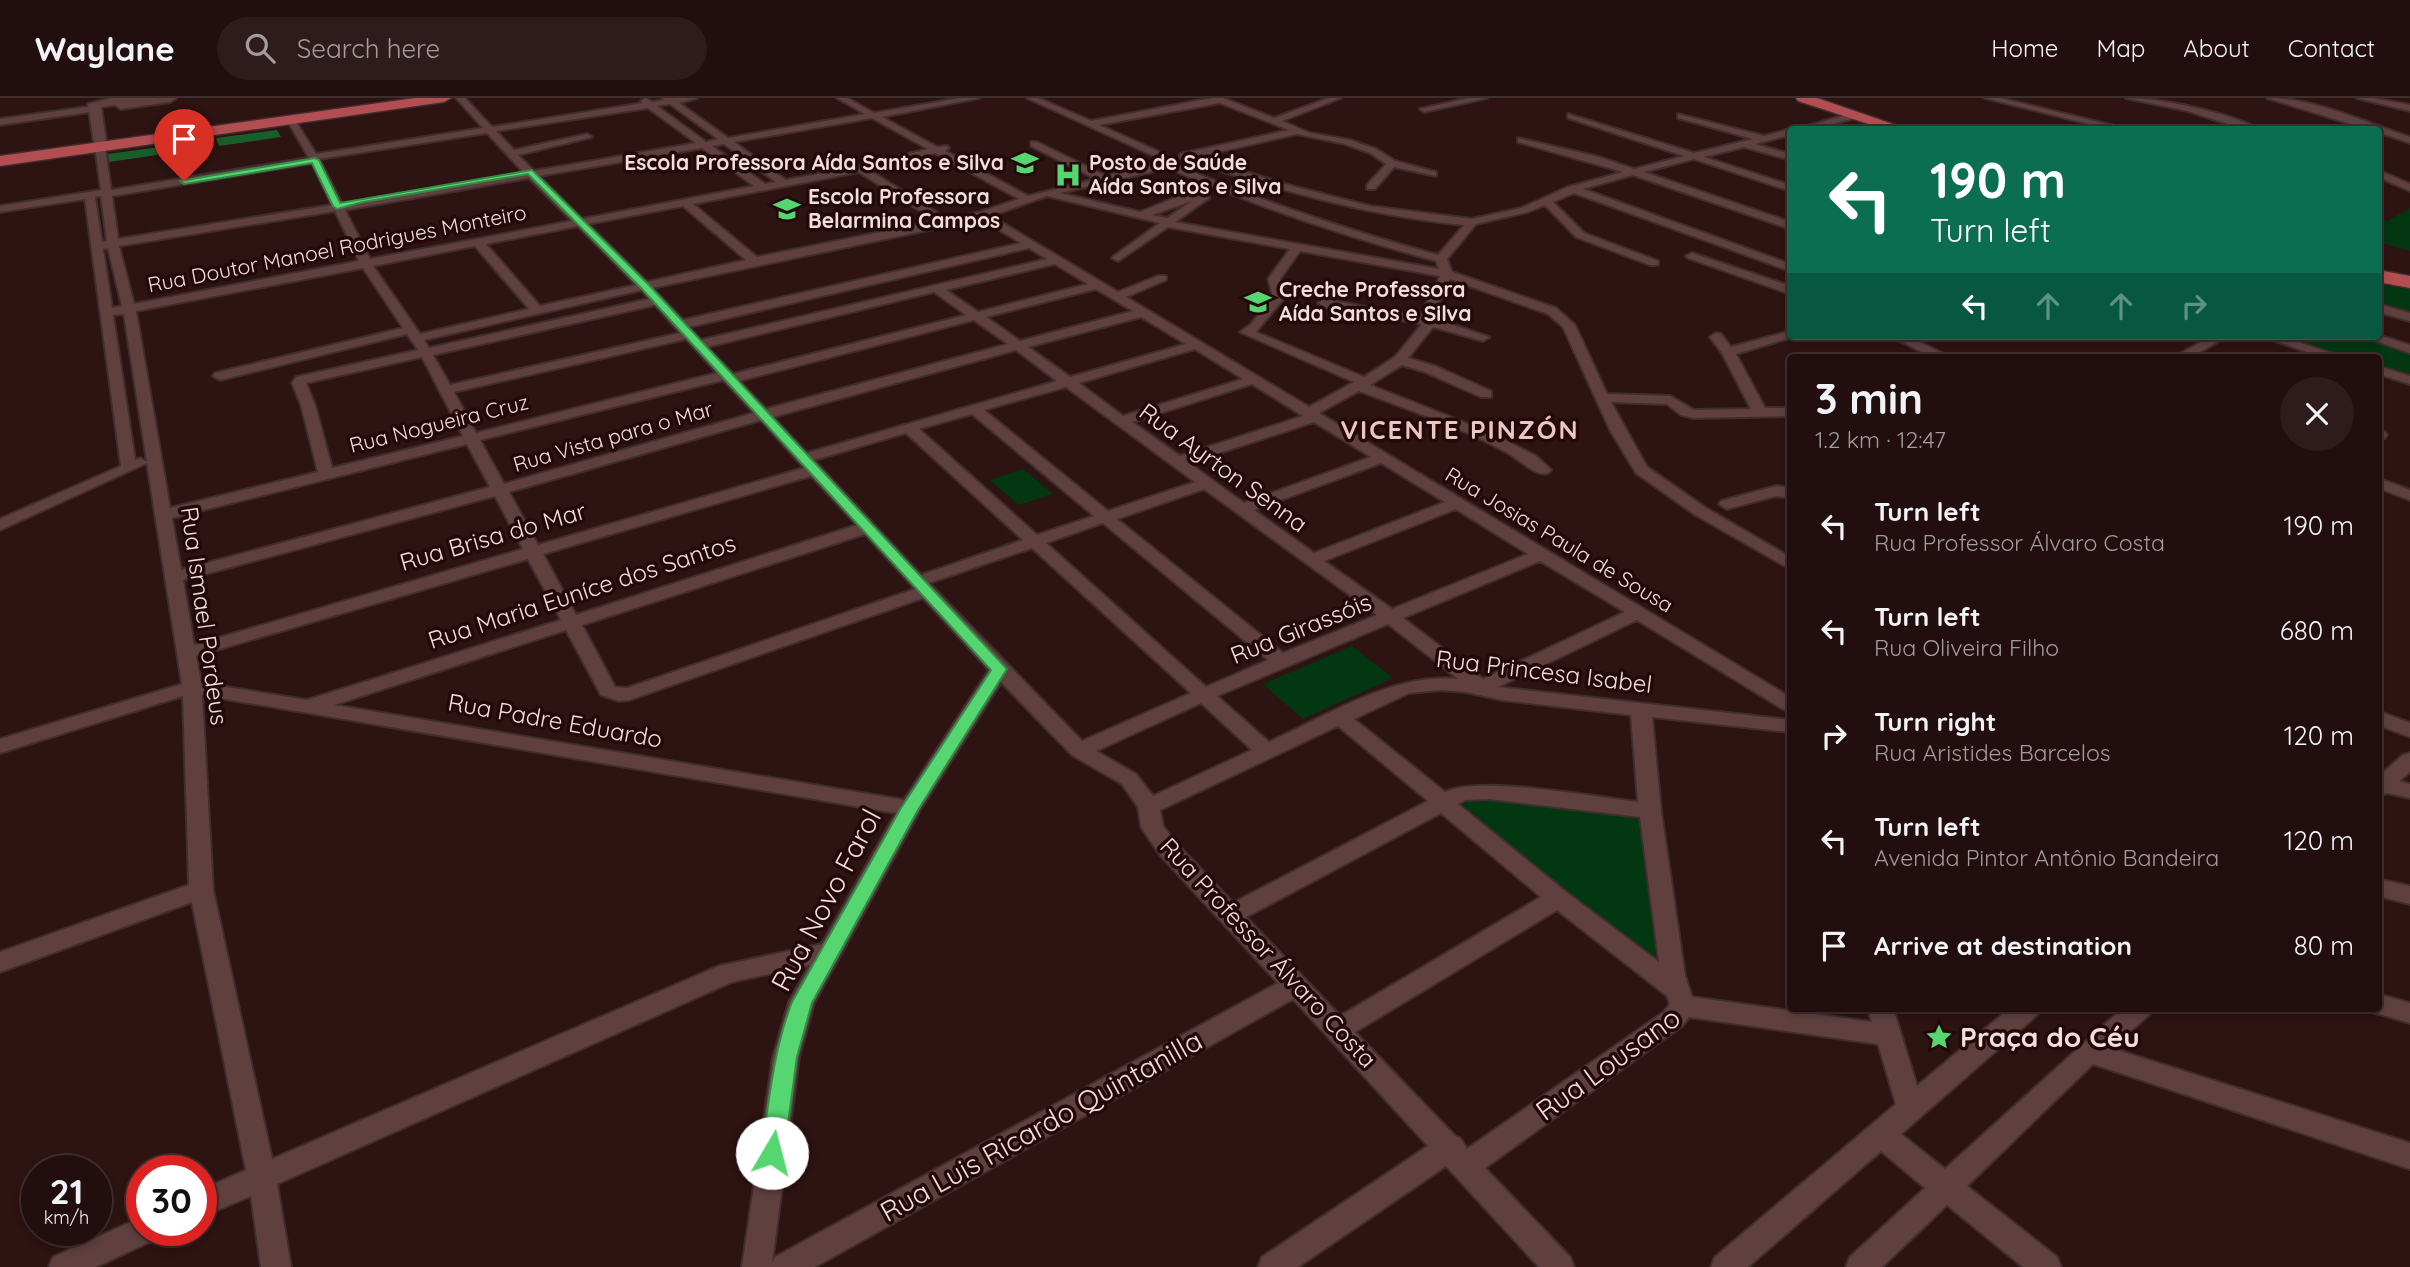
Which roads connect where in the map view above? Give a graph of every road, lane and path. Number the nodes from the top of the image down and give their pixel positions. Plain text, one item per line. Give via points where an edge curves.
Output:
1 (138, 98) edge
2 (170, 98) edge
3 (427, 98) edge
4 (444, 98) edge
5 (460, 98) edge
6 (641, 98) edge
7 (693, 98) edge
8 (841, 98) edge
9 (853, 98) edge
10 (957, 98) edge
11 (975, 98) edge
12 (1031, 98) edge
13 (1337, 98) edge
14 (1483, 98) edge
15 (1803, 98) edge
16 (1989, 98) edge
17 (2130, 98) edge
18 (2158, 98) edge
19 (2271, 98) edge
20 (2361, 98) edge
21 (1218, 99) edge
22 (669, 100) edge
23 (944, 102) junction
24 (93, 104) edge
25 (650, 105) junction
26 (2171, 106) junction
27 (2408, 106) edge
28 (1424, 109) dead end
29 (875, 114) junction
30 (1856, 115) junction
31 (1571, 116) dead end
32 (1681, 116) dead end
33 (291, 119) junction
34 (1275, 121) junction
35 (0, 122) edge
36 (1091, 124) junction
37 (1813, 126) edge
38 (1890, 126) edge
39 (2110, 126) edge
40 (2244, 126) edge
41 (2368, 126) edge
42 (490, 130) junction
43 (1298, 131) junction
44 (2382, 131) edge
45 (1787, 133) edge
46 (2392, 134) junction
47 (2382, 135) edge
48 (587, 137) dead end
49 (1764, 138) junction
50 (723, 139) junction
51 (1521, 140) dead end
52 (2410, 140) edge
53 (702, 143) junction
54 (1744, 144) junction
55 (1034, 145) dead end
56 (100, 146) junction
57 (934, 146) junction
58 (513, 153) junction
59 (1183, 156) junction
60 (1787, 156) edge
61 (1692, 158) junction
62 (314, 159) junction
63 (0, 160) edge
64 (1169, 162) junction
65 (1392, 163) junction
66 (862, 169) junction
67 (1636, 172) junction
68 (530, 173) junction
69 (1433, 174) dead end
70 (2382, 175) edge
71 (1104, 179) junction
72 (785, 184) junction
73 (1371, 187) dead end
74 (1787, 187) edge
75 (763, 188) junction
76 (2382, 188) edge
77 (2410, 188) edge
78 (1572, 189) junction
79 (1224, 190) junction
80 (106, 193) junction
81 (90, 195) junction
82 (2410, 195) edge
83 (1036, 196) junction
84 (1205, 196) junction
85 (1546, 201) junction
86 (685, 203) junction
87 (337, 206) junction
88 (0, 209) edge
89 (1524, 210) junction
90 (983, 215) junction
91 (1139, 215) junction
92 (582, 222) junction
93 (944, 222) junction
94 (1472, 222) junction
95 (1168, 223) junction
96 (1787, 225) edge
97 (1570, 228) junction
98 (478, 242) junction
99 (113, 244) junction
100 (1030, 244) junction
101 (98, 246) junction
102 (1296, 249) junction
103 (1412, 251) junction
104 (1692, 256) dead end
105 (1118, 258) dead end
106 (1441, 259) junction
107 (1056, 260) junction
108 (755, 261) junction
109 (953, 262) junction
110 (366, 263) junction
111 (1654, 263) dead end
112 (1396, 264) junction
113 (1787, 267) edge
114 (1447, 275) junction
115 (2382, 277) edge
116 (1162, 278) dead end
117 (977, 279) junction
118 (2410, 282) edge
119 (1097, 285) junction
120 (644, 286) junction
121 (936, 288) junction
122 (1787, 289) edge
123 (1116, 296) junction
124 (657, 301) junction
125 (1324, 303) dead end
126 (754, 307) junction
127 (129, 309) junction
128 (2382, 310) edge
129 (538, 311) junction
130 (1144, 312) junction
131 (107, 313) junction
132 (974, 317) junction
133 (2410, 317) edge
134 (1428, 322) junction
135 (775, 327) junction
136 (413, 334) junction
137 (688, 335) junction
138 (1787, 336) edge
139 (1483, 337) dead end
140 (1716, 337) dead end
141 (1905, 340) edge
142 (2214, 340) edge
143 (2281, 340) edge
144 (2381, 340) edge
145 (1196, 345) junction
146 (1020, 347) junction
147 (2410, 349) edge
148 (425, 351) junction
149 (1728, 352) junction
150 (1936, 354) edge
151 (2187, 354) edge
152 (2325, 354) edge
153 (1400, 360) junction
154 (2382, 371) edge
155 (220, 376) dead end
156 (727, 377) junction
157 (1252, 380) junction
158 (2410, 380) edge
159 (1066, 382) junction
160 (1363, 384) junction
161 (447, 390) junction
162 (1486, 394) dead end
163 (1603, 398) junction
164 (974, 409) junction
165 (1759, 411) junction
166 (1787, 412) edge
167 (1312, 415) junction
168 (763, 417) junction
169 (1121, 421) junction
170 (909, 428) junction
171 (472, 437) junction
172 (154, 457) junction
173 (1382, 458) junction
174 (1177, 462) junction
175 (809, 464) junction
176 (130, 468) junction
177 (1544, 470) dead end
178 (326, 474) junction
179 (1206, 483) junction
180 (2382, 484) edge
181 (499, 490) junction
182 (1787, 493) edge
183 (2410, 495) edge
184 (1458, 503) junction
185 (1727, 504) dead end
186 (1242, 509) junction
187 (163, 515) junction
188 (1106, 518) junction
189 (0, 525) edge
190 (869, 527) junction
191 (1034, 542) junction
192 (533, 551) junction
193 (1542, 554) junction
194 (1311, 560) junction
195 (1787, 562) edge
196 (174, 577) junction
197 (923, 586) junction
198 (1638, 613) junction
199 (1392, 618) junction
200 (572, 620) junction
201 (186, 653) junction
202 (1282, 661) junction
203 (999, 669) junction
204 (192, 687) junction
205 (1481, 687) junction
206 (1205, 697) junction
207 (1787, 703) edge
208 (310, 705) junction
209 (1641, 710) junction
210 (1340, 717) junction
211 (2382, 719) edge
212 (1787, 726) edge
213 (2410, 731) edge
214 (0, 746) edge
215 (1079, 750) junction
216 (1267, 752) junction
217 (2410, 760) edge
218 (2382, 786) edge
219 (2382, 787) edge
220 (2410, 791) edge
221 (1444, 801) junction
222 (1149, 806) junction
223 (910, 808) junction
224 (1650, 811) junction
225 (2382, 888) edge
226 (201, 890) junction
227 (2410, 895) edge
228 (1558, 898) junction
229 (1231, 915) junction
230 (829, 951) junction
231 (0, 962) edge
232 (1297, 985) junction
233 (1680, 998) junction
234 (2382, 1005) edge
235 (1881, 1012) edge
236 (2023, 1012) edge
237 (2135, 1012) edge
238 (2410, 1013) edge
239 (1339, 1030) junction
240 (1887, 1035) junction
241 (2089, 1052) junction
242 (1910, 1109) junction
243 (1881, 1135) junction
244 (1458, 1156) junction
245 (2410, 1156) edge
246 (262, 1177) junction
247 (1947, 1189) junction
248 (217, 1197) edge
249 (126, 1238) edge
250 (64, 1267) edge
251 (276, 1267) edge
252 (757, 1267) edge
253 (786, 1267) edge
254 (1273, 1267) edge
255 (1559, 1267) edge
256 (1726, 1267) edge
257 (1861, 1267) edge
258 (2046, 1267) edge

1 - 24 main road
2 - 24 main road
3 - 33 main road
4 - 33 main road
5 - 42 street, Rua Professor Álvaro Costa
6 - 25 street
7 - 22 street
8 - 29 street
9 - 29 street
10 - 23 street
11 - 23 street
12 - 36 street
13 - 34 street
14 - 28 street
15 - 30 main road
16 - 39 street
17 - 26 street
18 - 26 street
19 - 41 street
20 - 27 street
21 - 34 street
21 - 36 street
22 - 25 street
22 - 50 street
23 - 29 street
24 - 35 street
24 - 56 main road, Rua Ismael Pordeus
25 - 42 street
25 - 53 street
26 - 40 street
29 - 50 street
29 - 57 street
30 - 37 street
30 - 38 main road
31 - 61 street
32 - 49 street
33 - 56 main road
33 - 62 street
34 - 43 street
36 - 64 street
42 - 58 street, Rua Professor Álvaro Costa
42 - 62 street
43 - 59 street
43 - 65 street via 1369,149
44 - 46 street
45 - 49 street
46 - 47 street
46 - 52 street
48 - 58 street
49 - 54 street
50 - 53 street
50 - 72 street
51 - 67 street
53 - 68 street
53 - 75 street
54 - 60 street
54 - 61 street
55 - 71 street
56 - 63 main road
56 - 80 street, Rua Ismael Pordeus
57 - 66 street, Rua Doutor Manoel Rodrigues Monteiro
57 - 83 street
58 - 68 street, Rua Professor Álvaro Costa
59 - 64 street
59 - 94 street via 1355,205
61 - 67 street
61 - 74 street
62 - 80 street
62 - 87 street
64 - 71 street
64 - 79 street
65 - 69 street
65 - 73 street
66 - 72 street, Rua Doutor Manoel Rodrigues Monteiro
66 - 93 street
67 - 78 street
67 - 96 street
68 - 87 street
68 - 92 street, Rua Professor Álvaro Costa
70 - 77 street
71 - 83 street
72 - 75 street, Rua Doutor Manoel Rodrigues Monteiro
75 - 86 street, Rua Doutor Manoel Rodrigues Monteiro
76 - 82 street
78 - 85 street
78 - 113 street
79 - 84 street
79 - 103 street
80 - 81 street
80 - 99 street, Rua Ismael Pordeus
81 - 88 street
81 - 101 street
83 - 90 street
83 - 91 street
84 - 91 street via 1181,199
84 - 95 street
85 - 89 street
85 - 97 street
86 - 92 street, Rua Doutor Manoel Rodrigues Monteiro
86 - 108 street
87 - 99 street
87 - 110 street
89 - 94 street
89 - 97 street
90 - 93 street
90 - 100 street, Rua Josias Paula de Sousa
91 - 95 street
92 - 98 street, Rua Doutor Manoel Rodrigues Monteiro
92 - 120 street, Rua Professor Álvaro Costa
93 - 108 street
94 - 106 street
95 - 102 street
95 - 105 street
97 - 111 street
98 - 110 street, Rua Doutor Manoel Rodrigues Monteiro
98 - 129 street
99 - 101 street
99 - 127 street, Rua Ismael Pordeus
100 - 107 street, Rua Josias Paula de Sousa
100 - 109 street
101 - 131 street
102 - 112 street
102 - 160 street via 1274,279 1279,297 1246,332
103 - 106 street
103 - 112 street
104 - 122 street
106 - 114 street
107 - 117 street
107 - 119 street, Rua Josias Paula de Sousa
108 - 120 street
109 - 117 street
109 - 126 street
110 - 127 street, Rua Doutor Manoel Rodrigues Monteiro
110 - 136 street
112 - 114 street
114 - 134 street
114 - 163 street via 1561,317
115 - 118 main road
116 - 123 street
117 - 121 street
119 - 123 street, Rua Josias Paula de Sousa
119 - 132 street, Rua Nogueira Cruz
120 - 124 street, Rua Professor Álvaro Costa
120 - 129 street
121 - 132 street, Rua Ayrton Senna
121 - 135 street
123 - 130 street, Rua Josias Paula de Sousa
124 - 137 street, Rua Professor Álvaro Costa
124 - 148 street
125 - 134 street
126 - 135 street
126 - 137 street
127 - 131 street, Rua Doutor Manoel Rodrigues Monteiro
127 - 172 street, Rua Ismael Pordeus
128 - 133 street
129 - 136 street
130 - 145 street, Rua Josias Paula de Sousa
130 - 146 street, Rua Vista para o Mar
131 - 176 street
132 - 146 street, Rua Ayrton Senna
132 - 156 street, Rua Nogueira Cruz
134 - 139 street
134 - 153 street
135 - 137 street
136 - 148 street
136 - 155 street
137 - 156 street, Rua Professor Álvaro Costa
137 - 161 street
138 - 149 street
140 - 149 street
141 - 150 street
142 - 151 street
143 - 152 street
144 - 147 street
145 - 157 street, Rua Josias Paula de Sousa
145 - 159 street, Rua Brisa do Mar
146 - 159 street, Rua Ayrton Senna
146 - 168 street, Rua Vista para o Mar
148 - 161 street
148 - 178 street via 301,380
149 - 165 street
153 - 160 street
153 - 162 street
154 - 158 street
156 - 168 street, Rua Professor Álvaro Costa
156 - 171 street, Rua Nogueira Cruz
157 - 167 street, Rua Josias Paula de Sousa
157 - 169 street
159 - 164 street, Rua Brisa do Mar
159 - 169 street, Rua Ayrton Senna
160 - 167 street
160 - 177 street via 1524,456
161 - 171 street
163 - 165 street via 1670,400 1694,414
163 - 195 street via 1641,470
164 - 170 street, Rua Brisa do Mar
164 - 188 street
165 - 166 street
167 - 173 street, Rua Josias Paula de Sousa
167 - 174 street
168 - 175 street, Rua Professor Álvaro Costa
168 - 181 street, Rua Vista para o Mar
169 - 174 street, Rua Ayrton Senna
170 - 175 street, Rua Brisa do Mar
170 - 191 street
171 - 178 street, Rua Nogueira Cruz
171 - 181 street
172 - 176 street
172 - 187 street, Rua Ismael Pordeus
173 - 184 street, Rua Josias Paula de Sousa
173 - 186 street
174 - 179 street, Rua Ayrton Senna
175 - 190 street, Rua Professor Álvaro Costa
175 - 192 street, Rua Brisa do Mar
176 - 189 street
178 - 187 street, Rua Nogueira Cruz
179 - 186 street, Rua Ayrton Senna
179 - 188 street
180 - 183 street
181 - 192 street
181 - 196 street, Rua Vista para o Mar
182 - 185 street via 1776,491
184 - 193 street, Rua Josias Paula de Sousa
184 - 194 street
186 - 194 street, Rua Ayrton Senna
187 - 196 street, Rua Ismael Pordeus
188 - 191 street
188 - 202 street
190 - 197 street, Rua Professor Álvaro Costa
190 - 200 street, Rua Maria Euníce dos Santos
191 - 197 street
191 - 206 street
192 - 200 street
192 - 201 street, Rua Brisa do Mar
193 - 198 street, Rua Josias Paula de Sousa
193 - 199 street, Rua Girassóis
194 - 199 street, Rua Ayrton Senna
196 - 201 street, Rua Ismael Pordeus
197 - 200 street via 619,695 608,691
197 - 203 street, Rua Professor Álvaro Costa
198 - 205 street
198 - 207 street, Rua Josias Paula de Sousa
199 - 202 street, Rua Girassóis
199 - 205 street, Rua Ayrton Senna
200 - 208 street, Rua Maria Euníce dos Santos
201 - 204 street, Rua Ismael Pordeus
202 - 206 street, Rua Girassóis
203 - 215 street, Rua Professor Álvaro Costa
203 - 223 street, Rua Novo Farol
204 - 208 street, Rua Padre Eduardo
204 - 214 street
204 - 226 street, Rua Ismael Pordeus
205 - 209 street, Rua Princesa Isabel via 1502,694
205 - 210 street, Rua Princesa Isabel via 1418,685
206 - 215 street, Rua Girassóis
206 - 216 street
208 - 223 street, Rua Padre Eduardo
209 - 212 street, Rua Princesa Isabel
209 - 224 street
210 - 216 street, Rua Princesa Isabel
210 - 221 street
211 - 213 street
215 - 222 street, Rua Professor Álvaro Costa via 1129,779
216 - 222 street, Rua Princesa Isabel
217 - 218 street
219 - 220 street
221 - 224 street via 1461,793 1489,792
221 - 228 street
221 - 229 street
222 - 229 street, Rua Professor Álvaro Costa via 1152,827 1168,849
223 - 230 street, Rua Novo Farol
224 - 233 street
225 - 227 street
226 - 231 street
226 - 246 street, Rua Ismael Pordeus
228 - 233 street
228 - 239 street
229 - 232 street, Rua Professor Álvaro Costa
230 - 246 street via 728,973
230 - 252 street, Rua Novo Farol via 793,1027
232 - 239 street, Rua Professor Álvaro Costa
232 - 253 street, Rua Luis Ricardo Quintanilla
233 - 240 street, Rua Lousano
233 - 244 street, Rua Lousano via 1674,1019
234 - 238 street
235 - 240 street
236 - 242 street
237 - 241 street
239 - 244 street, Rua Professor Álvaro Costa
240 - 242 street
241 - 245 street
241 - 247 street
242 - 243 street
243 - 247 street
243 - 256 street
244 - 254 street, Rua Lousano
244 - 255 street, Rua Professor Álvaro Costa
246 - 248 street
246 - 251 street, Rua Ismael Pordeus
247 - 257 street
247 - 258 street
249 - 250 street

